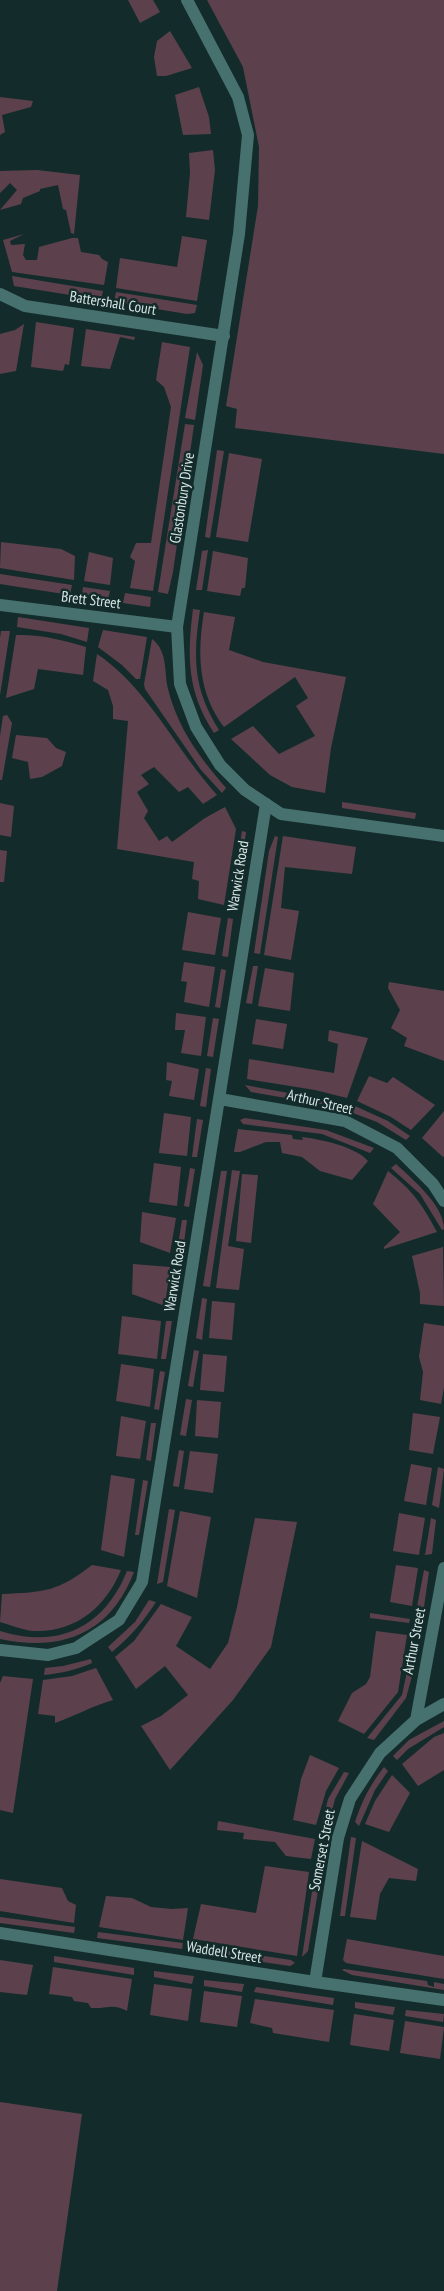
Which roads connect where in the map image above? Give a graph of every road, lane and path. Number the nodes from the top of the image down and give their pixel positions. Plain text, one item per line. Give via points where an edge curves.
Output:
1 (187, 0) edge
2 (0, 294) edge
3 (224, 336) junction
4 (0, 605) edge
5 (177, 626) junction
6 (266, 804) junction
7 (444, 836) edge
8 (220, 1099) junction
9 (444, 1202) edge
10 (444, 1568) edge
11 (0, 1650) edge
12 (444, 1704) edge
13 (416, 1720) junction
14 (0, 1933) edge
15 (315, 1982) junction
16 (444, 2000) edge

1 - 3 street, Glastonbury Drive via 238,97 248,135 239,234
2 - 3 street, Battershall Court via 25,306
3 - 5 street, Glastonbury Drive
4 - 5 street, Brett Street
5 - 6 street, Glastonbury Drive via 180,684 196,727 220,765 244,790
6 - 7 street, Glastonbury Drive via 281,814
6 - 8 street, Warwick Road
8 - 9 street, Arthur Street via 345,1121 397,1148 433,1184
8 - 11 street, Warwick Road via 142,1582 119,1620 76,1648 48,1654
10 - 13 street, Arthur Street
12 - 13 street, Somerset Street
13 - 15 street, Somerset Street via 380,1753 350,1799 338,1838
14 - 15 street, Waddell Street
15 - 16 street, Waddell Street

